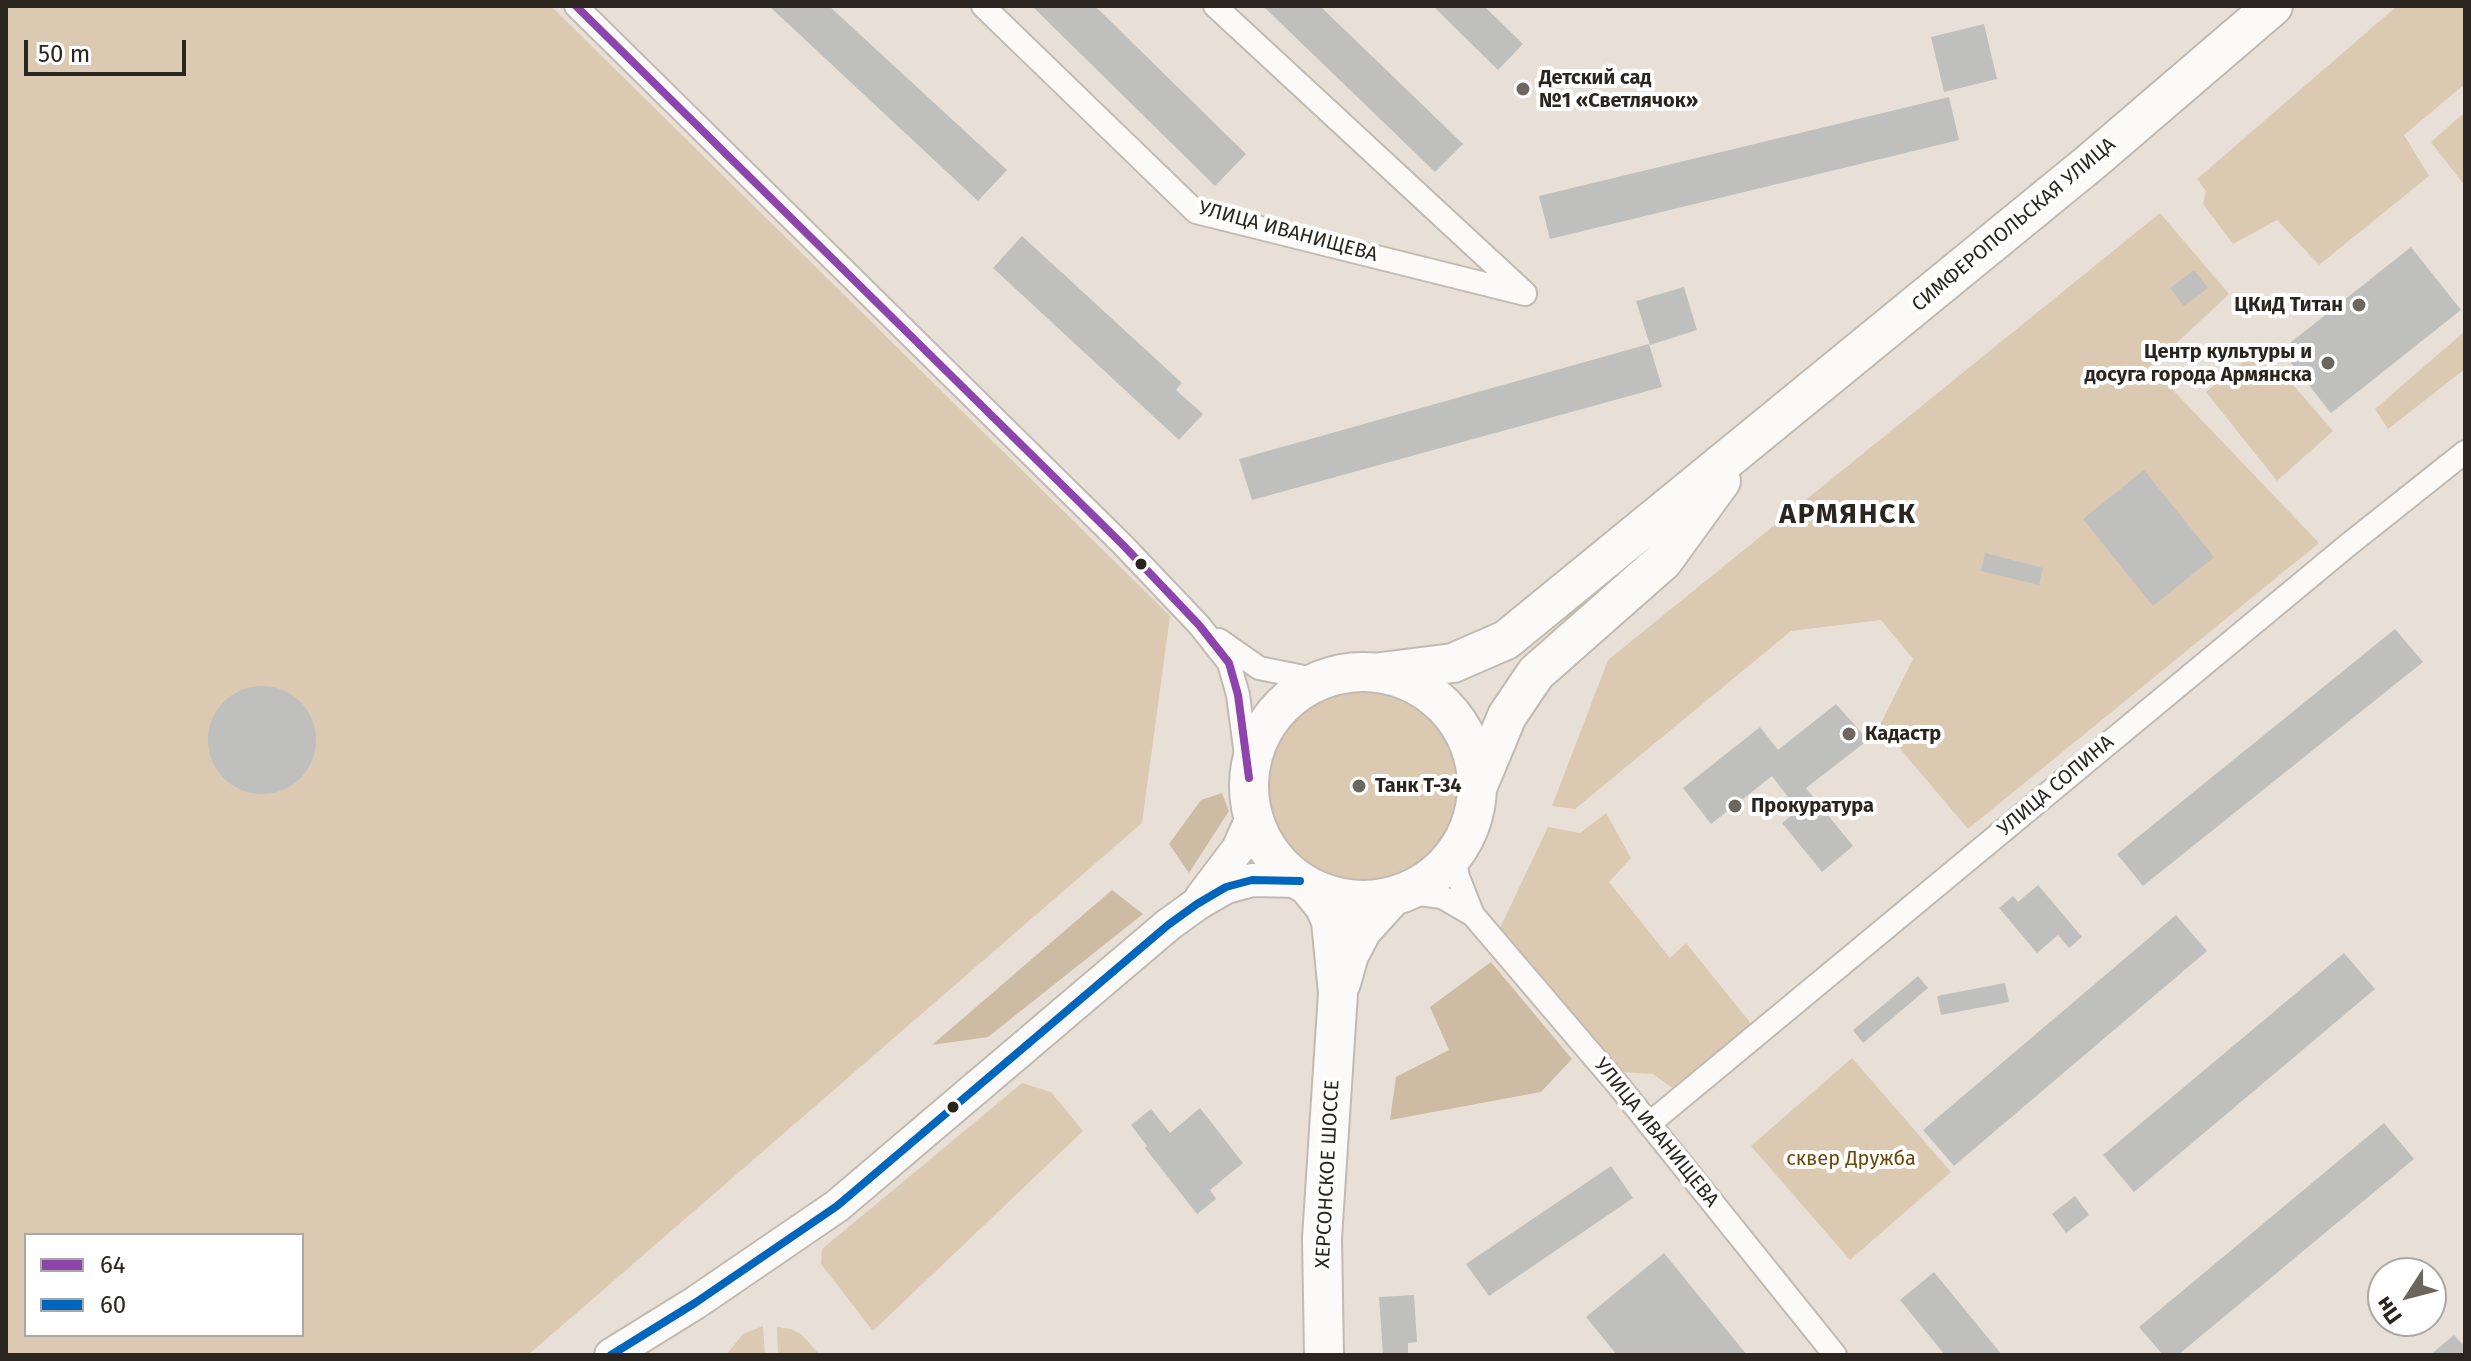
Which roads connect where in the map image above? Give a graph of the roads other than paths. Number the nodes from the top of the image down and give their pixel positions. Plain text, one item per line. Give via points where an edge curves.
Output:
1 (576, 6) edge
2 (983, 6) edge
3 (1215, 6) edge
4 (2273, 6) edge
5 (1752, 441) junction
6 (2465, 452) edge
7 (1199, 625) junction
8 (1381, 672) junction
9 (1319, 680) junction
10 (1249, 778) junction
11 (1477, 788) junction
12 (1253, 816) junction
13 (1460, 846) junction
14 (1305, 884) junction
15 (1399, 894) junction
16 (1197, 904) junction
17 (1473, 915) junction
18 (1338, 993) junction
19 (1649, 1124) junction
20 (611, 1355) edge
21 (1324, 1355) edge
22 (1835, 1355) edge

1 - 7 street
2 - 3 street, УЛИЦА ИВАНИЩЕВА via 1196,212 1525,294
4 - 5 highway, СИМФЕРОПОЛЬСКАЯ УЛИЦА
5 - 8 highway, СИМФЕРОПОЛЬСКАЯ УЛИЦА via 1506,640 1453,663
5 - 11 highway, СИМФЕРОПОЛЬСКАЯ УЛИЦА via 1663,561 1536,673 1507,716
6 - 19 street, УЛИЦА СОПИНА
7 - 9 street via 1259,668
7 - 10 street via 1229,663
8 - 9 highway via 1339,673
8 - 11 highway via 1408,680 1453,715 1467,737
9 - 10 highway via 1291,696 1270,719 1255,747
10 - 12 highway
11 - 13 highway via 1473,818
12 - 14 highway via 1279,864
12 - 16 main road via 1238,849
13 - 15 highway via 1436,873
13 - 17 street, УЛИЦА ИВАНИЩЕВА via 1455,862
14 - 15 highway via 1351,899
14 - 16 main road via 1252,880
14 - 18 highway, ХЕРСОНСКОЕ ШОССЕ via 1331,921
15 - 17 street, УЛИЦА ИВАНИЩЕВА via 1442,897
15 - 18 highway, ХЕРСОНСКОЕ ШОССЕ via 1362,930
16 - 20 main road via 837,1206
17 - 19 street, УЛИЦА ИВАНИЩЕВА
18 - 21 highway, ХЕРСОНСКОЕ ШОССЕ via 1322,1238
19 - 22 street, УЛИЦА ИВАНИЩЕВА

